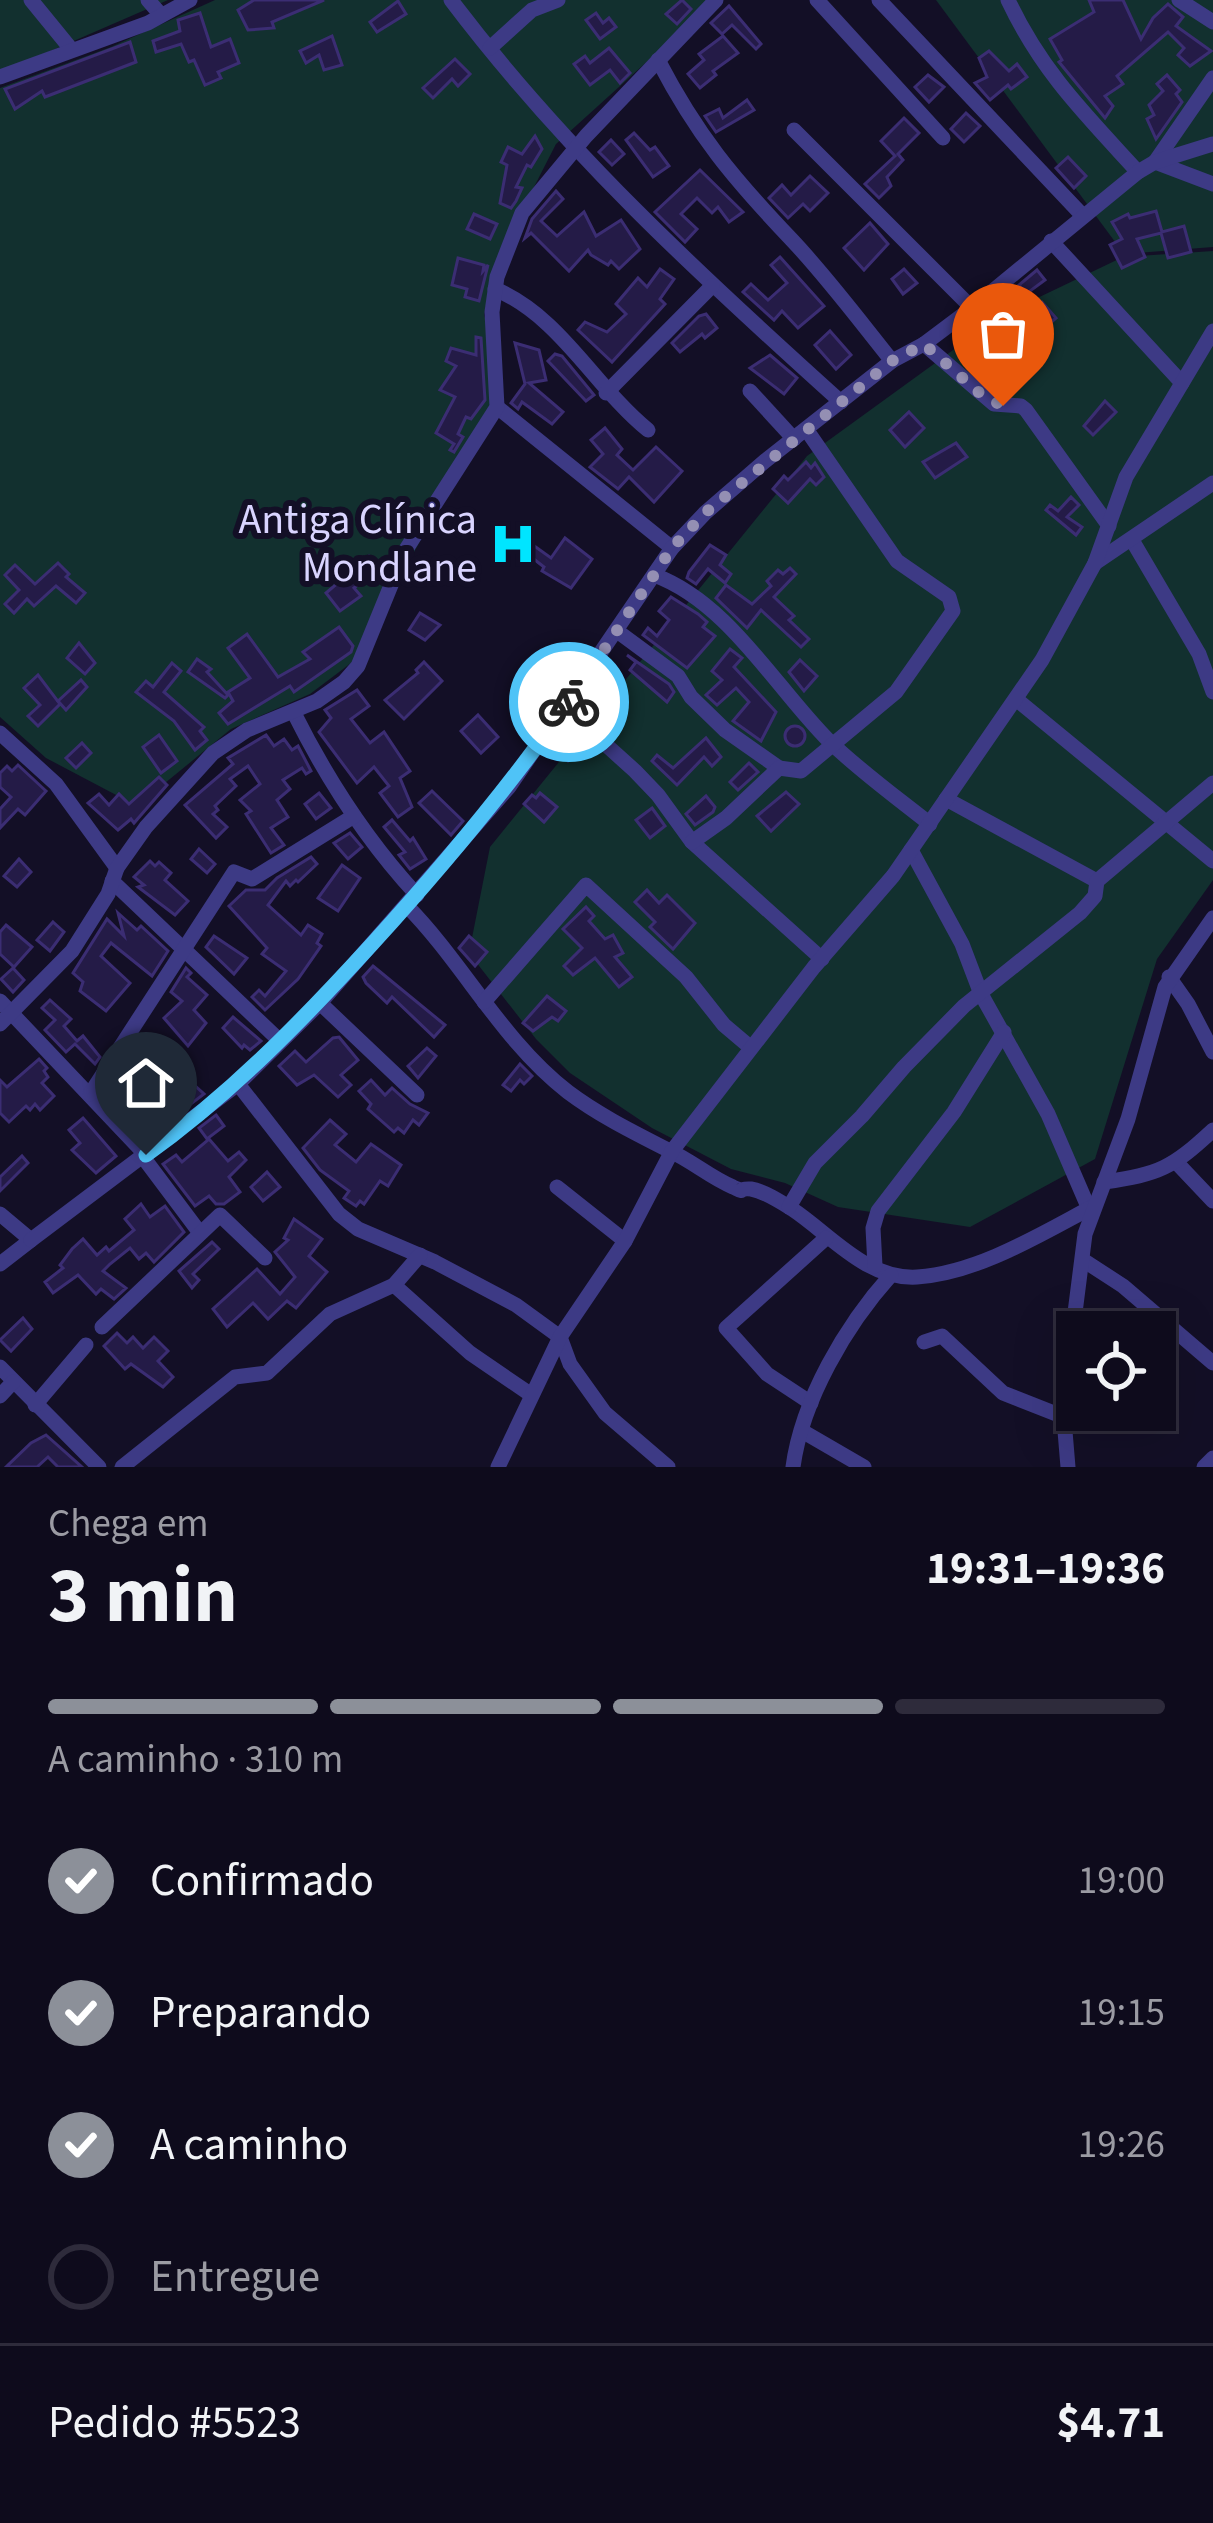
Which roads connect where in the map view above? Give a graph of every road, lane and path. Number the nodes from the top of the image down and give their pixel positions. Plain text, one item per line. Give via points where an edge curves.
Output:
1 (31, 0) edge
2 (148, 0) edge
3 (190, 0) edge
4 (451, 0) edge
5 (558, 0) edge
6 (817, 0) edge
7 (879, 0) edge
8 (1008, 0) edge
9 (1179, 0) edge
10 (708, 3) edge
11 (161, 15) junction
12 (1213, 22) edge
13 (490, 48) junction
14 (71, 49) junction
15 (658, 60) junction
16 (0, 77) edge
17 (1213, 78) edge
18 (794, 130) dead end
19 (943, 138) dead end
20 (1213, 144) edge
21 (575, 147) junction
22 (1155, 162) junction
23 (1138, 172) junction
24 (1213, 184) edge
25 (1084, 216) junction
26 (1051, 242) junction
27 (712, 286) junction
28 (495, 289) junction
29 (972, 308) junction
30 (1213, 332) edge
31 (924, 344) junction
32 (892, 361) junction
33 (1182, 383) junction
34 (750, 391) dead end
35 (606, 393) junction
36 (842, 401) junction
37 (497, 407) junction
38 (648, 430) dead end
39 (800, 434) junction
40 (1213, 483) edge
41 (1109, 526) junction
42 (1132, 540) junction
43 (672, 548) junction
44 (1095, 563) junction
45 (654, 575) junction
46 (617, 631) junction
47 (1206, 649) edge
48 (1213, 692) edge
49 (1016, 699) junction
50 (294, 713) junction
51 (558, 717) junction
52 (0, 733) edge
53 (833, 745) junction
54 (779, 768) junction
55 (1213, 783) edge
56 (946, 799) junction
57 (354, 816) junction
58 (1168, 823) junction
59 (930, 824) junction
60 (692, 842) junction
61 (911, 850) junction
62 (1213, 861) edge
63 (114, 874) junction
64 (1096, 880) junction
65 (412, 901) junction
66 (1213, 918) edge
67 (183, 952) junction
68 (822, 958) junction
69 (1169, 977) junction
70 (981, 994) junction
71 (484, 1002) junction
72 (320, 1003) junction
73 (4, 1013) edge
74 (1004, 1032) junction
75 (280, 1041) junction
76 (750, 1047) junction
77 (1213, 1052) edge
78 (238, 1084) junction
79 (90, 1094) junction
80 (417, 1095) dead end
81 (1213, 1130) edge
82 (672, 1151) junction
83 (145, 1156) junction
84 (1177, 1163) junction
85 (1104, 1182) junction
86 (557, 1186) dead end
87 (1213, 1201) edge
88 (789, 1207) junction
89 (1091, 1208) junction
90 (0, 1214) edge
91 (200, 1233) junction
92 (826, 1238) junction
93 (32, 1240) junction
94 (625, 1241) junction
95 (420, 1256) junction
96 (265, 1258) dead end
97 (1083, 1260) junction
98 (0, 1264) edge
99 (875, 1266) junction
100 (891, 1275) junction
101 (394, 1285) junction
102 (1077, 1311) edge
103 (102, 1327) dead end
104 (560, 1337) junction
105 (924, 1342) dead end
106 (86, 1345) dead end
107 (1213, 1363) edge
108 (0, 1367) edge
109 (13, 1382) junction
110 (530, 1394) junction
111 (0, 1396) edge
112 (811, 1403) junction
113 (35, 1405) junction
114 (1056, 1414) edge
115 (802, 1431) junction
116 (1065, 1431) edge
117 (1213, 1458) edge
118 (789, 1465) edge
119 (99, 1467) edge
120 (122, 1467) edge
121 (498, 1467) edge
122 (668, 1467) edge
123 (863, 1467) edge
124 (1068, 1467) edge
125 (1204, 1467) edge

1 - 14 street
2 - 11 street
3 - 11 street
4 - 13 street
5 - 13 street via 532,10
6 - 19 street
7 - 25 street
8 - 23 street via 1030,47
9 - 12 street
10 - 15 street
11 - 14 street
13 - 21 street
14 - 16 street
15 - 21 street
15 - 32 street via 731,175
17 - 22 street
18 - 29 street
20 - 22 street
21 - 27 street
21 - 28 street via 522,213
22 - 23 street
22 - 24 street
23 - 25 street
25 - 26 street
26 - 29 street
26 - 33 street
27 - 35 street
27 - 36 street
28 - 35 street via 537,313
28 - 37 street
29 - 31 street
30 - 33 street
31 - 32 street
31 - 41 street via 994,404 1026,410
32 - 36 street
33 - 41 street via 1126,477
34 - 39 street
35 - 38 street
36 - 39 street
37 - 43 street
37 - 50 street via 405,551 358,666
39 - 43 street
39 - 53 street via 897,561 954,603 911,676
40 - 42 street
41 - 44 street
42 - 44 street
42 - 47 street
43 - 45 street
44 - 49 street
45 - 46 street
45 - 53 street via 677,584 734,633
46 - 51 street
46 - 54 street
47 - 48 street
49 - 56 street
49 - 58 street
50 - 57 street
50 - 63 street via 213,753
51 - 60 street via 635,771
51 - 65 street
52 - 63 street via 56,784
53 - 54 street via 801,771
53 - 59 street
54 - 60 street
55 - 58 street
56 - 59 street
56 - 64 street
57 - 65 street
57 - 67 street via 252,879 233,872
58 - 62 street
58 - 64 street
59 - 61 street
60 - 68 street
61 - 68 street
61 - 70 street
63 - 67 street
63 - 73 street via 72,951
64 - 70 street via 1080,914
65 - 71 street
65 - 72 street
66 - 69 street
67 - 75 street
67 - 79 street
68 - 76 street
69 - 77 street
69 - 85 street
70 - 74 street
70 - 88 street via 815,1162
71 - 76 street via 586,885
71 - 82 street via 565,1090
72 - 75 street
72 - 80 street
73 - 79 street
74 - 89 street
74 - 99 street via 878,1210
75 - 78 street
76 - 82 street
78 - 83 street
78 - 95 street via 339,1214
79 - 83 street
81 - 84 street
82 - 88 street via 732,1187
82 - 94 street
83 - 91 street
83 - 93 street
84 - 85 street
84 - 87 street
85 - 89 street
86 - 94 street
88 - 92 street
89 - 97 street
89 - 100 street via 950,1271
90 - 93 street
91 - 96 street via 220,1215
91 - 103 street
92 - 99 street
92 - 112 street via 726,1328 767,1374
93 - 98 street
94 - 104 street
95 - 101 street
95 - 104 street
97 - 102 street
97 - 107 street
99 - 100 street
100 - 112 street
101 - 110 street
101 - 120 street via 330,1314 267,1372 235,1377
104 - 110 street
104 - 122 street via 605,1413
105 - 114 street via 942,1336 1003,1393
106 - 113 street
108 - 109 street
109 - 111 street
109 - 113 street
110 - 121 street
112 - 115 street
113 - 119 street
115 - 118 street
115 - 123 street
116 - 124 street
117 - 125 street

